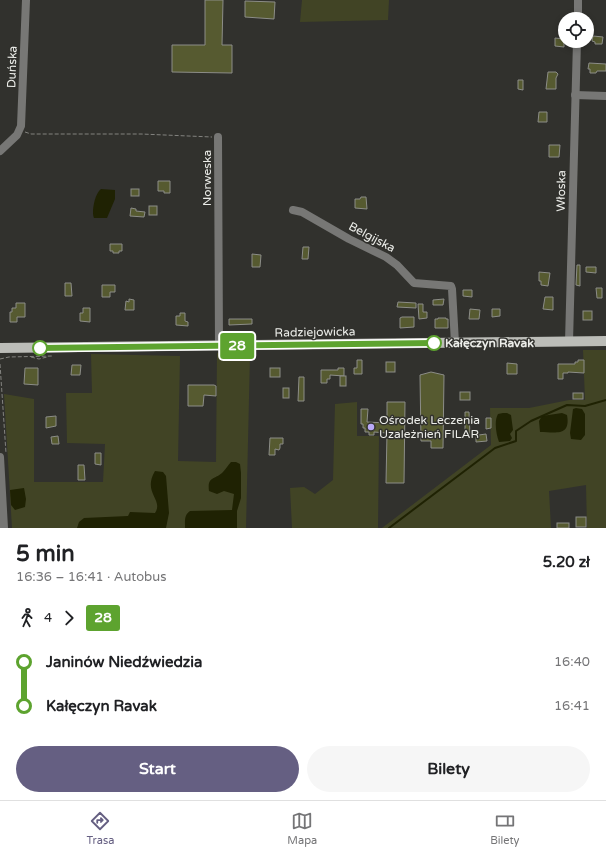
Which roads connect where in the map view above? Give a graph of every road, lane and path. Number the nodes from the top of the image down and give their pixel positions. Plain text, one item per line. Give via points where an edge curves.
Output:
1 (26, 0) edge
2 (578, 0) edge
3 (578, 12) edge
4 (577, 48) edge
5 (575, 95) junction
6 (606, 96) edge
7 (19, 131) junction
8 (218, 137) joint
9 (0, 151) edge
10 (293, 210) dead end
11 (606, 341) edge
12 (569, 342) junction
13 (455, 343) junction
14 (219, 346) junction
15 (0, 348) edge
16 (49, 356) dead end
17 (0, 359) edge
18 (0, 364) edge
19 (3, 457) edge
20 (4, 528) edge

1 - 7 street, Duńska via 22,119
2 - 3 street
4 - 5 street, Włoska
5 - 6 street
5 - 12 street, Włoska
7 - 8 path, Norweska via 31,134
7 - 9 street
8 - 14 street, Norweska
10 - 13 street, Belgijska via 302,212 386,257 414,283 451,286
11 - 12 main road, Radziejowicka
12 - 13 main road, Radziejowicka
13 - 14 main road, Radziejowicka
14 - 15 main road, Radziejowicka
16 - 17 path via 38,359
18 - 19 path
19 - 20 street

